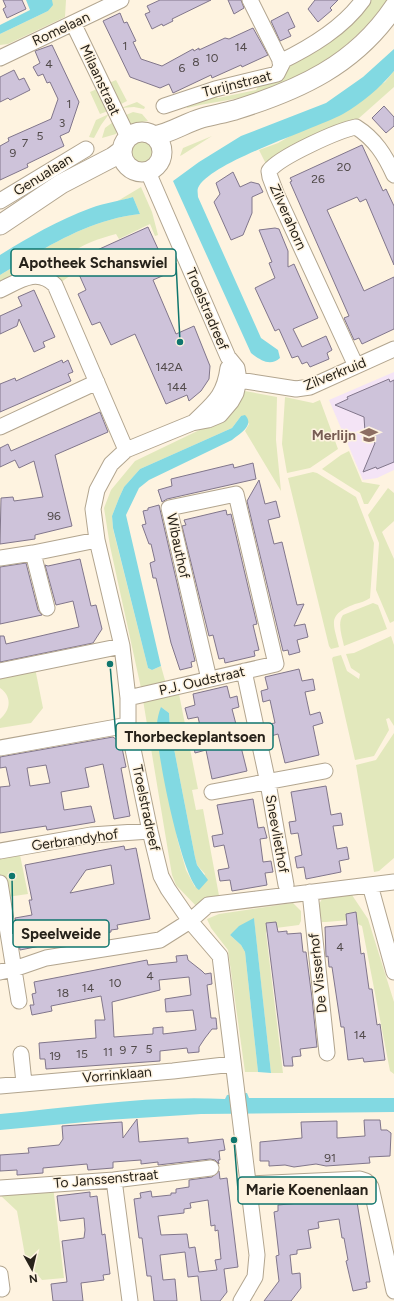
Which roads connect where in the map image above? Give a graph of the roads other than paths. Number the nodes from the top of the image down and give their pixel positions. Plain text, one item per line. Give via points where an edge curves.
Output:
1 (121, 0) edge
2 (250, 0) edge
3 (363, 0) edge
4 (394, 7) edge
5 (73, 23) junction
6 (0, 58) edge
7 (280, 62) junction
8 (164, 106) dead end
9 (233, 110) junction
10 (154, 136) junction
11 (86, 148) dead end
12 (126, 152) junction
13 (162, 154) junction
14 (148, 172) junction
15 (394, 175) edge
16 (0, 201) edge
17 (0, 225) edge
18 (0, 290) edge
19 (394, 349) edge
20 (356, 366) junction
21 (233, 379) junction
22 (97, 382) junction
23 (0, 427) edge
24 (126, 450) junction
25 (97, 540) junction
26 (33, 553) junction
27 (0, 558) edge
28 (47, 608) dead end
29 (122, 646) junction
30 (276, 664) joint
31 (0, 671) edge
32 (244, 671) junction
33 (209, 679) junction
34 (128, 698) junction
35 (128, 726) junction
36 (0, 748) edge
37 (325, 770) dead end
38 (268, 783) junction
39 (212, 792) dead end
40 (150, 831) junction
41 (0, 850) edge
42 (394, 882) edge
43 (0, 883) edge
44 (286, 885) dead end
45 (370, 885) junction
46 (310, 892) junction
47 (190, 921) junction
48 (7, 971) edge
49 (394, 972) edge
50 (18, 1001) dead end
51 (327, 1053) dead end
52 (21, 1054) dead end
53 (233, 1064) junction
54 (24, 1083) junction
55 (0, 1086) edge
56 (212, 1168) dead end
57 (114, 1180) junction
58 (247, 1184) junction
59 (0, 1188) edge
60 (394, 1291) edge
61 (130, 1301) edge
62 (241, 1301) edge

1 - 5 street, Romelaan
2 - 7 street, Turijnstraat
3 - 7 street via 338,26 318,41
4 - 9 main road via 369,37 334,67 295,89
5 - 6 street, Romelaan
5 - 12 street, Milaanstraat
7 - 8 street, Turijnstraat via 282,64 277,74 215,89
9 - 10 main road via 201,119 164,135
9 - 13 main road via 170,145
10 - 12 main road via 140,132
10 - 13 main road via 159,142
11 - 16 street, Genualaan
12 - 14 main road via 138,172
12 - 17 main road via 62,184
13 - 14 main road via 158,165
14 - 21 street, Troelstradreef via 228,357 237,368
15 - 20 street, Zilverahorn via 381,150 356,127 279,161 269,171 276,193
18 - 22 street via 34,276 48,278 55,285
19 - 20 street, Zilverkruid
20 - 21 street, Zilverkruid via 310,387 296,389
21 - 24 street, Troelstradreef via 236,392 220,415 192,423
22 - 23 street
22 - 24 street
24 - 25 street, Troelstradreef via 111,464 97,490 93,509
25 - 26 street
25 - 29 street, Troelstradreef
26 - 27 street
26 - 28 street
29 - 31 street
29 - 34 street, Troelstradreef
30 - 32 street, P.J. Oudstraat
30 - 33 street, Wibauthof via 236,494 169,508
32 - 33 street, P.J. Oudstraat
32 - 38 street, Sneevliethof
33 - 34 street, P.J. Oudstraat
34 - 35 street, Troelstradreef
35 - 36 street
35 - 40 street, Troelstradreef
37 - 38 street, Sneevliethof
38 - 39 street, Sneevliethof
38 - 44 street, Sneevliethof
40 - 41 street, Gerbrandyhof via 91,835
40 - 47 street, Troelstradreef via 161,876
42 - 45 street
43 - 48 street
45 - 46 street
45 - 49 street
46 - 47 street via 208,905
46 - 51 street, De Visserhof
47 - 48 street via 160,940 46,958
47 - 53 street, Troelstradreef via 220,956
48 - 50 street
52 - 54 street
53 - 54 street, Vorrinklaan
53 - 58 street, Troelstradreef
54 - 55 street, Vorrinklaan
56 - 57 street, To Janssenstraat
57 - 59 street, To Janssenstraat
57 - 61 street
58 - 60 street via 360,1179 366,1181 371,1187
58 - 62 street, Troelstradreef via 256,1255 255,1277

